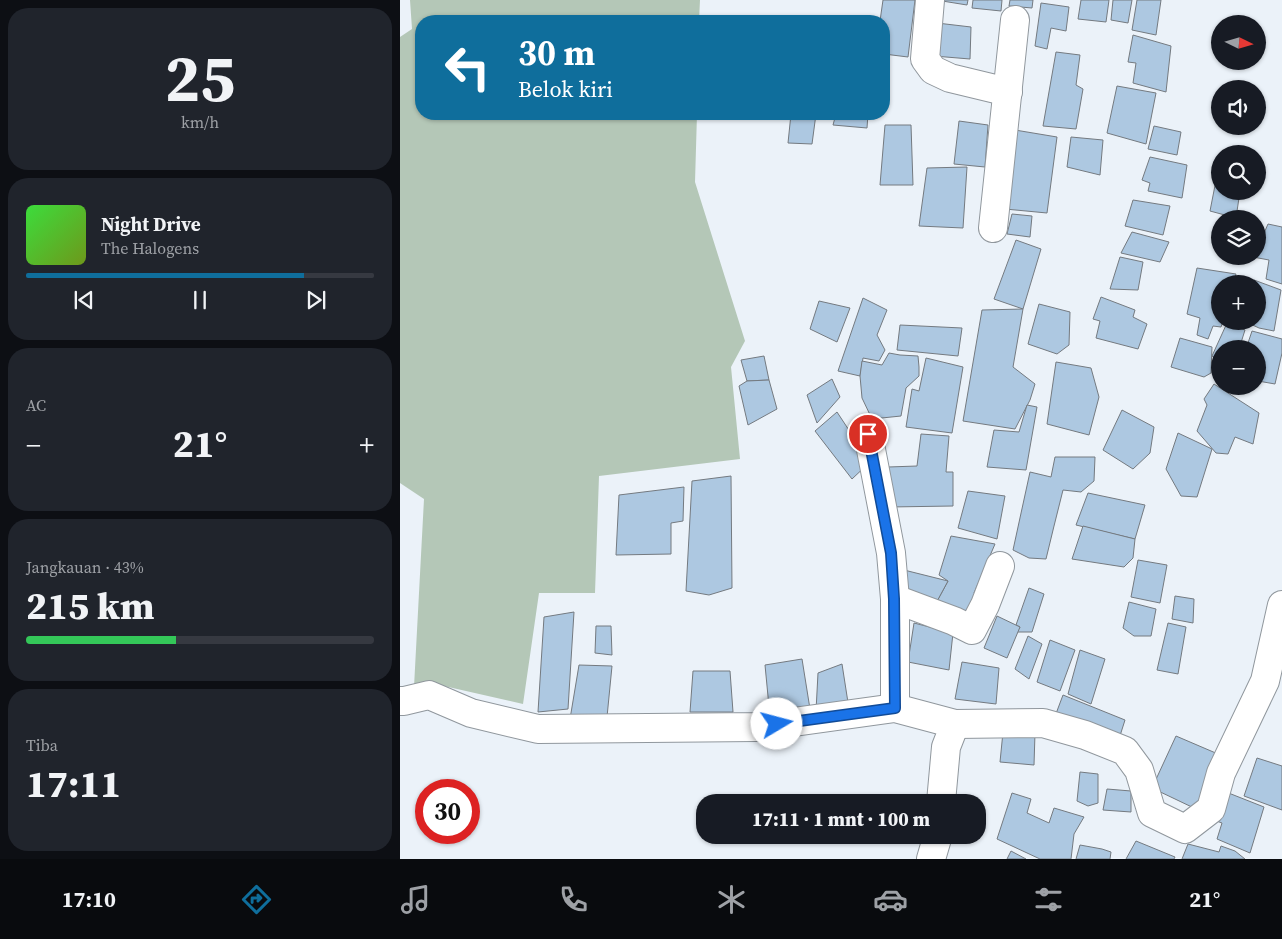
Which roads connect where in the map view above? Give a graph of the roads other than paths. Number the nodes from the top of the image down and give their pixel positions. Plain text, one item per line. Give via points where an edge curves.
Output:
1 (930, 0) edge
2 (1015, 20) dead end
3 (1008, 92) junction
4 (993, 228) dead end
5 (868, 434) dead end
6 (1000, 566) dead end
7 (894, 599) junction
8 (1282, 605) edge
9 (400, 701) edge
10 (895, 708) junction
11 (955, 724) junction
12 (942, 794) edge
13 (936, 844) edge
14 (932, 859) edge

1 - 3 street via 925,59 933,70 950,78
2 - 3 street
3 - 4 street
5 - 7 street via 891,553
6 - 7 street via 972,630
7 - 10 street
8 - 11 street via 1265,681 1221,773 1211,809 1185,828 1152,813 1139,770 1125,751 1042,723
9 - 10 street via 429,695 471,713 538,729 757,727
10 - 11 street
11 - 12 street via 946,747
13 - 14 street

